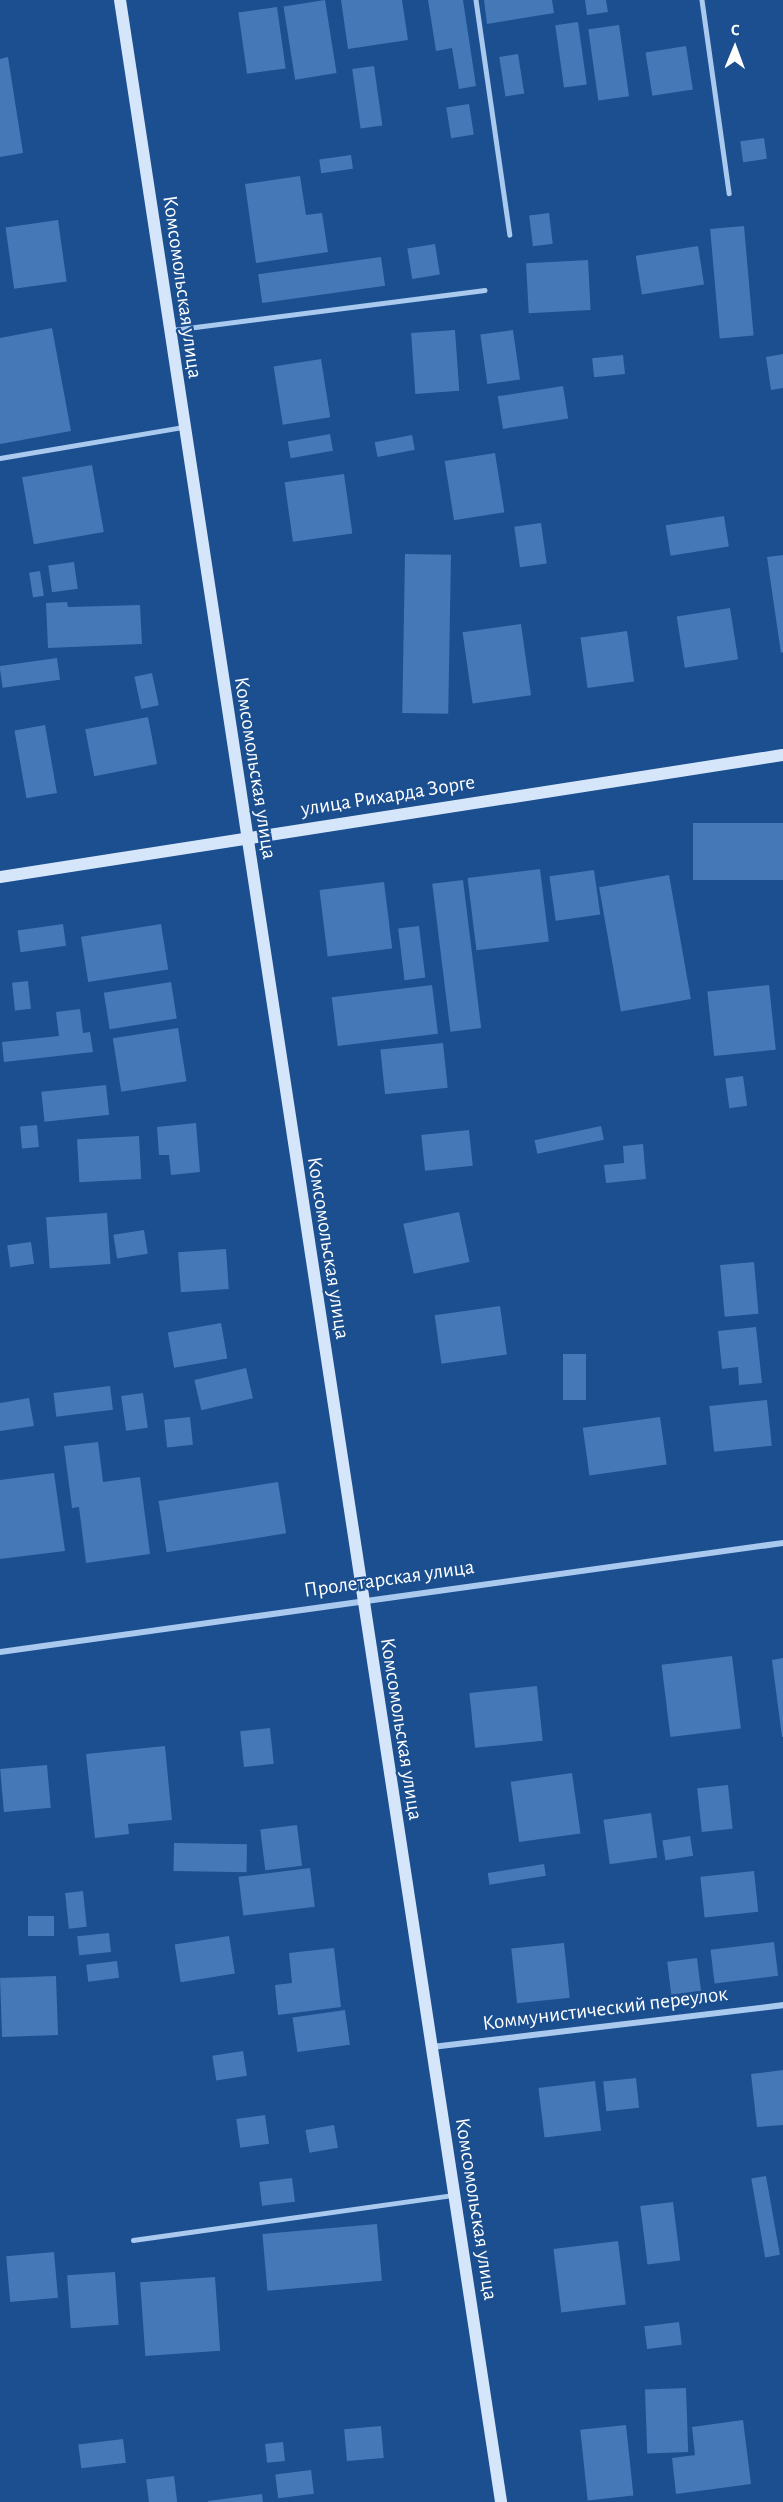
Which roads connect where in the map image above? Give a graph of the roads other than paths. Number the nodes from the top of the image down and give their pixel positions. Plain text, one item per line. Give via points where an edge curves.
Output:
1 (120, 0) edge
2 (476, 0) edge
3 (702, 0) edge
4 (729, 193) dead end
5 (510, 235) dead end
6 (484, 290) dead end
7 (169, 331) junction
8 (183, 427) junction
9 (0, 458) edge
10 (783, 755) edge
11 (246, 837) junction
12 (0, 877) edge
13 (783, 1543) edge
14 (361, 1598) junction
15 (0, 1652) edge
16 (783, 2005) edge
17 (431, 2047) junction
18 (454, 2194) junction
19 (134, 2240) dead end
20 (501, 2502) edge

1 - 7 street, Комсомольская улица
2 - 5 lane
3 - 4 lane
6 - 7 lane
7 - 8 street, Комсомольская улица
8 - 9 lane
8 - 11 street, Комсомольская улица
10 - 11 street, улица Рихарда Зорге
11 - 12 street, улица Рихарда Зорге
11 - 14 street, Комсомольская улица
13 - 14 street, Пролетарская улица
14 - 15 street, Пролетарская улица
14 - 17 street, Комсомольская улица
16 - 17 street, Коммунистический переулок
17 - 18 street, Комсомольская улица
18 - 19 lane
18 - 20 street, Комсомольская улица

